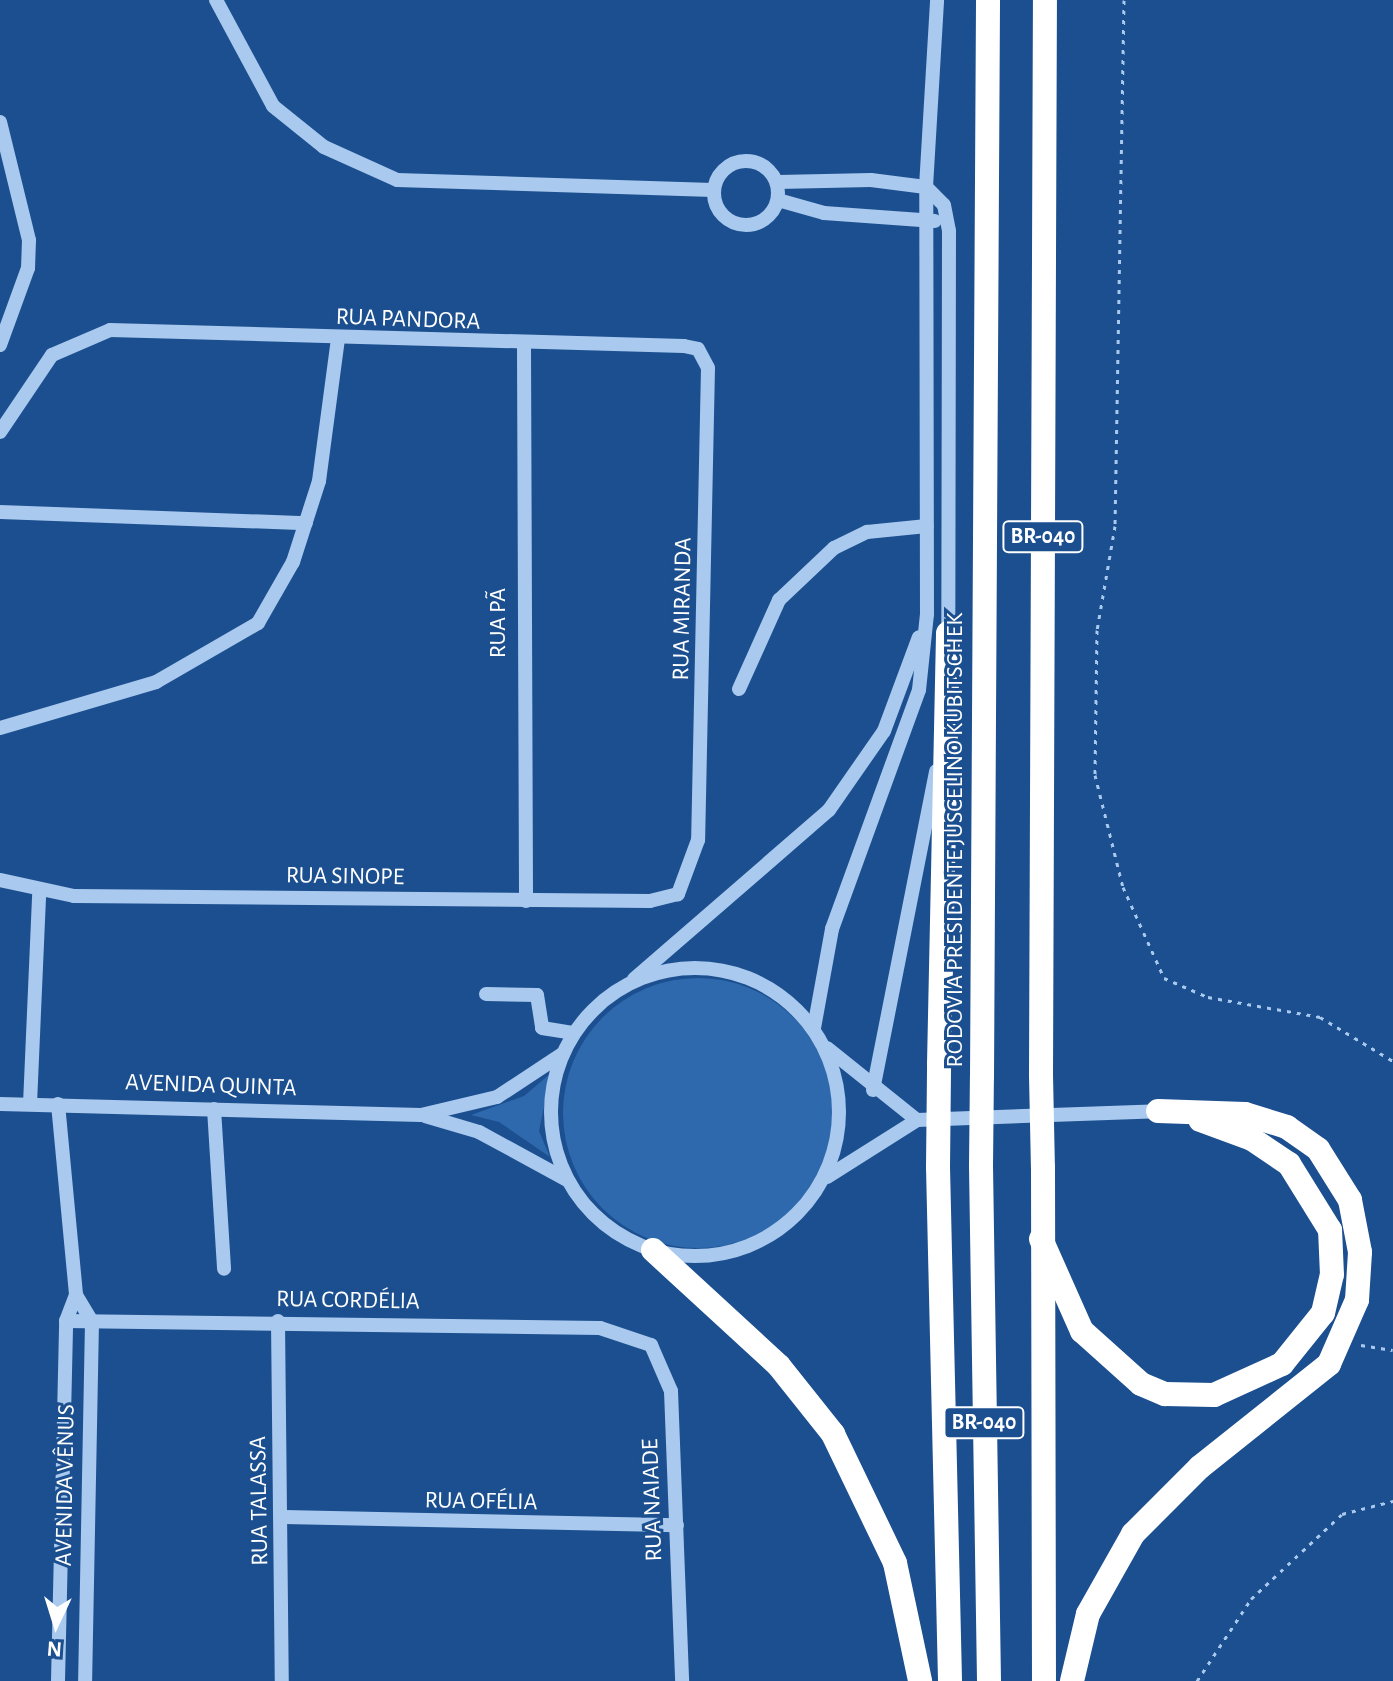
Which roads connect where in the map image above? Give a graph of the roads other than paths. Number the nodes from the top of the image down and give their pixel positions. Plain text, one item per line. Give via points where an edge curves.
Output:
1 (216, 0) edge
2 (937, 0) edge
3 (988, 0) edge
4 (1045, 0) edge
5 (0, 122) edge
6 (778, 182) junction
7 (926, 187) junction
8 (713, 190) junction
9 (778, 200) junction
10 (926, 220) junction
11 (948, 222) junction
12 (338, 339) junction
13 (0, 345) edge
14 (524, 346) junction
15 (684, 346) joint
16 (0, 432) edge
17 (0, 512) edge
18 (306, 523) junction
19 (927, 526) junction
20 (927, 614) junction
21 (948, 633) junction
22 (739, 689) dead end
23 (0, 728) edge
24 (0, 880) edge
25 (687, 885) joint
26 (39, 894) junction
27 (526, 901) junction
28 (630, 982) junction
29 (486, 994) dead end
30 (814, 1028) junction
31 (573, 1033) junction
32 (822, 1043) junction
33 (561, 1055) junction
34 (873, 1090) junction
35 (0, 1104) edge
36 (30, 1104) junction
37 (58, 1104) junction
38 (214, 1109) junction
39 (1158, 1111) junction
40 (421, 1115) junction
41 (917, 1120) junction
42 (567, 1180) junction
43 (824, 1180) junction
44 (1041, 1239) junction
45 (653, 1250) junction
46 (224, 1269) dead end
47 (76, 1295) junction
48 (66, 1321) junction
49 (278, 1321) junction
50 (92, 1322) junction
51 (629, 1334) joint
52 (284, 1517) junction
53 (677, 1525) junction
54 (58, 1681) edge
55 (85, 1681) edge
56 (282, 1681) edge
57 (682, 1681) edge
58 (920, 1681) edge
59 (950, 1681) edge
60 (989, 1681) edge
61 (1044, 1681) edge
62 (1072, 1681) edge

1 - 8 street via 273,106 324,147 397,180
2 - 7 street
3 - 60 highway, RODOVIA PRESIDENTE JUSCELINO KUBITSCHEK / BR-040, bridge via 981,1166
4 - 44 highway, BR-040, bridge
5 - 13 street via 29,240 28,268
6 - 7 street via 871,180
6 - 8 street via 766,167 738,162 721,173
6 - 9 street
7 - 10 street
7 - 11 street via 944,205
8 - 9 street via 718,209 741,224 760,221
9 - 10 street via 824,213
10 - 11 street
10 - 19 street
11 - 21 street
12 - 14 street, RUA PANDORA
12 - 16 street, RUA PANDORA via 132,330 90,333 52,355
12 - 18 street via 325,453
14 - 15 street, RUA PANDORA
14 - 27 street, RUA PÃ
15 - 25 street, RUA MIRANDA via 704,356 709,401 698,840
17 - 18 street
18 - 23 street via 270,609 241,638 156,682
19 - 20 street
19 - 22 street via 867,532 834,548 779,600
20 - 28 street via 884,731 829,810
20 - 30 street via 909,729 832,929
21 - 34 street via 934,781
21 - 59 highway, bridge via 938,1167
24 - 26 street, RUA SINOPE
25 - 27 street, RUA SINOPE via 650,901
26 - 27 street, RUA SINOPE
26 - 36 street
28 - 30 street via 669,970 750,978
28 - 31 street
29 - 31 street via 537,995 542,1028
30 - 32 street
31 - 33 street
32 - 34 street
32 - 43 street via 841,1118
33 - 40 street, AVENIDA QUINTA via 497,1097
33 - 42 street via 551,1097 552,1139
34 - 41 street
35 - 36 street, AVENIDA QUINTA
36 - 37 street, AVENIDA QUINTA
37 - 38 street, AVENIDA QUINTA
37 - 47 street, AVENIDA VÊNUS
38 - 40 street, AVENIDA QUINTA
38 - 46 street
39 - 41 street
39 - 44 highway via 1233,1130 1271,1149 1322,1208 1333,1245 1329,1294 1299,1349 1234,1391 1189,1397 1141,1384 1082,1331
39 - 62 highway via 1266,1119 1303,1138 1328,1161 1350,1200 1360,1252 1357,1300 1329,1364 1200,1467 1133,1534 1088,1614
40 - 42 street, AVENIDA QUINTA via 479,1132
41 - 43 street
42 - 45 street via 608,1227
43 - 45 street via 801,1212 732,1252
44 - 61 highway, BR-040
45 - 58 highway via 779,1366 833,1434 895,1563
47 - 48 street, AVENIDA VÊNUS
47 - 50 street, AVENIDA VÊNUS
48 - 50 street, RUA CORDÉLIA
48 - 54 street, AVENIDA VÊNUS
49 - 50 street, RUA CORDÉLIA
49 - 51 street, RUA CORDÉLIA
49 - 52 street, RUA TALASSA
50 - 55 street, AVENIDA VÊNUS
51 - 53 street, RUA NAIADE via 651,1345 671,1391
52 - 53 street, RUA OFÉLIA
52 - 56 street, RUA TALASSA
53 - 57 street, RUA NAIADE

